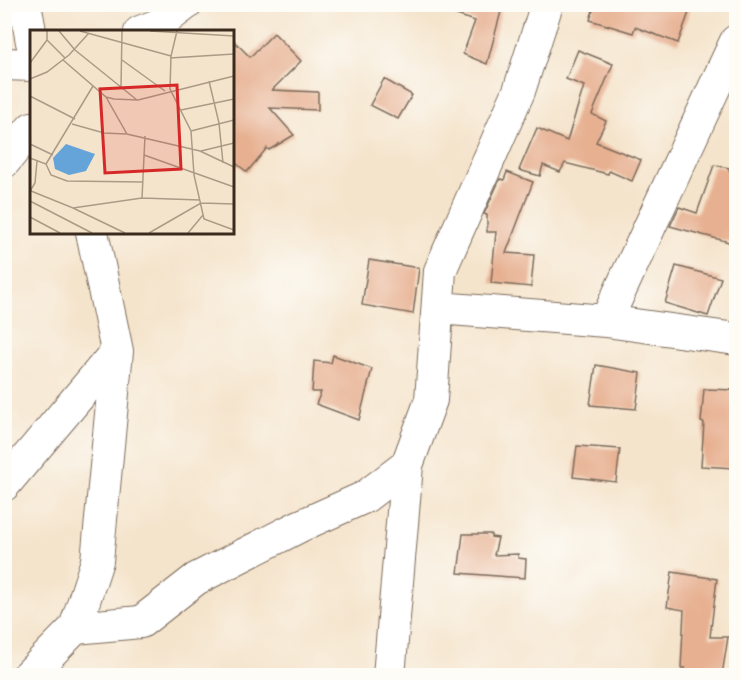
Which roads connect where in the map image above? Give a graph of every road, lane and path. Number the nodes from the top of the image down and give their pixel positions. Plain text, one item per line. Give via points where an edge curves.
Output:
1 (26, 4) edge
2 (186, 4) edge
3 (547, 4) edge
4 (30, 30) edge
5 (145, 30) edge
6 (736, 41) edge
7 (4, 64) edge
8 (30, 65) edge
9 (30, 130) edge
10 (4, 162) edge
11 (92, 234) edge
12 (438, 308) junction
13 (606, 321) junction
14 (736, 339) edge
15 (117, 351) junction
16 (407, 465) junction
17 (4, 485) edge
18 (75, 628) junction
19 (27, 675) edge
20 (389, 675) edge

1 - 4 street
2 - 5 street
3 - 12 street via 519,91 440,271
6 - 13 street
7 - 8 street
9 - 10 street
11 - 15 street
12 - 13 street
12 - 16 street via 431,400
13 - 14 street
15 - 17 street
15 - 18 street via 97,561
16 - 18 street via 365,497 196,579 141,622
16 - 20 street
18 - 19 street

